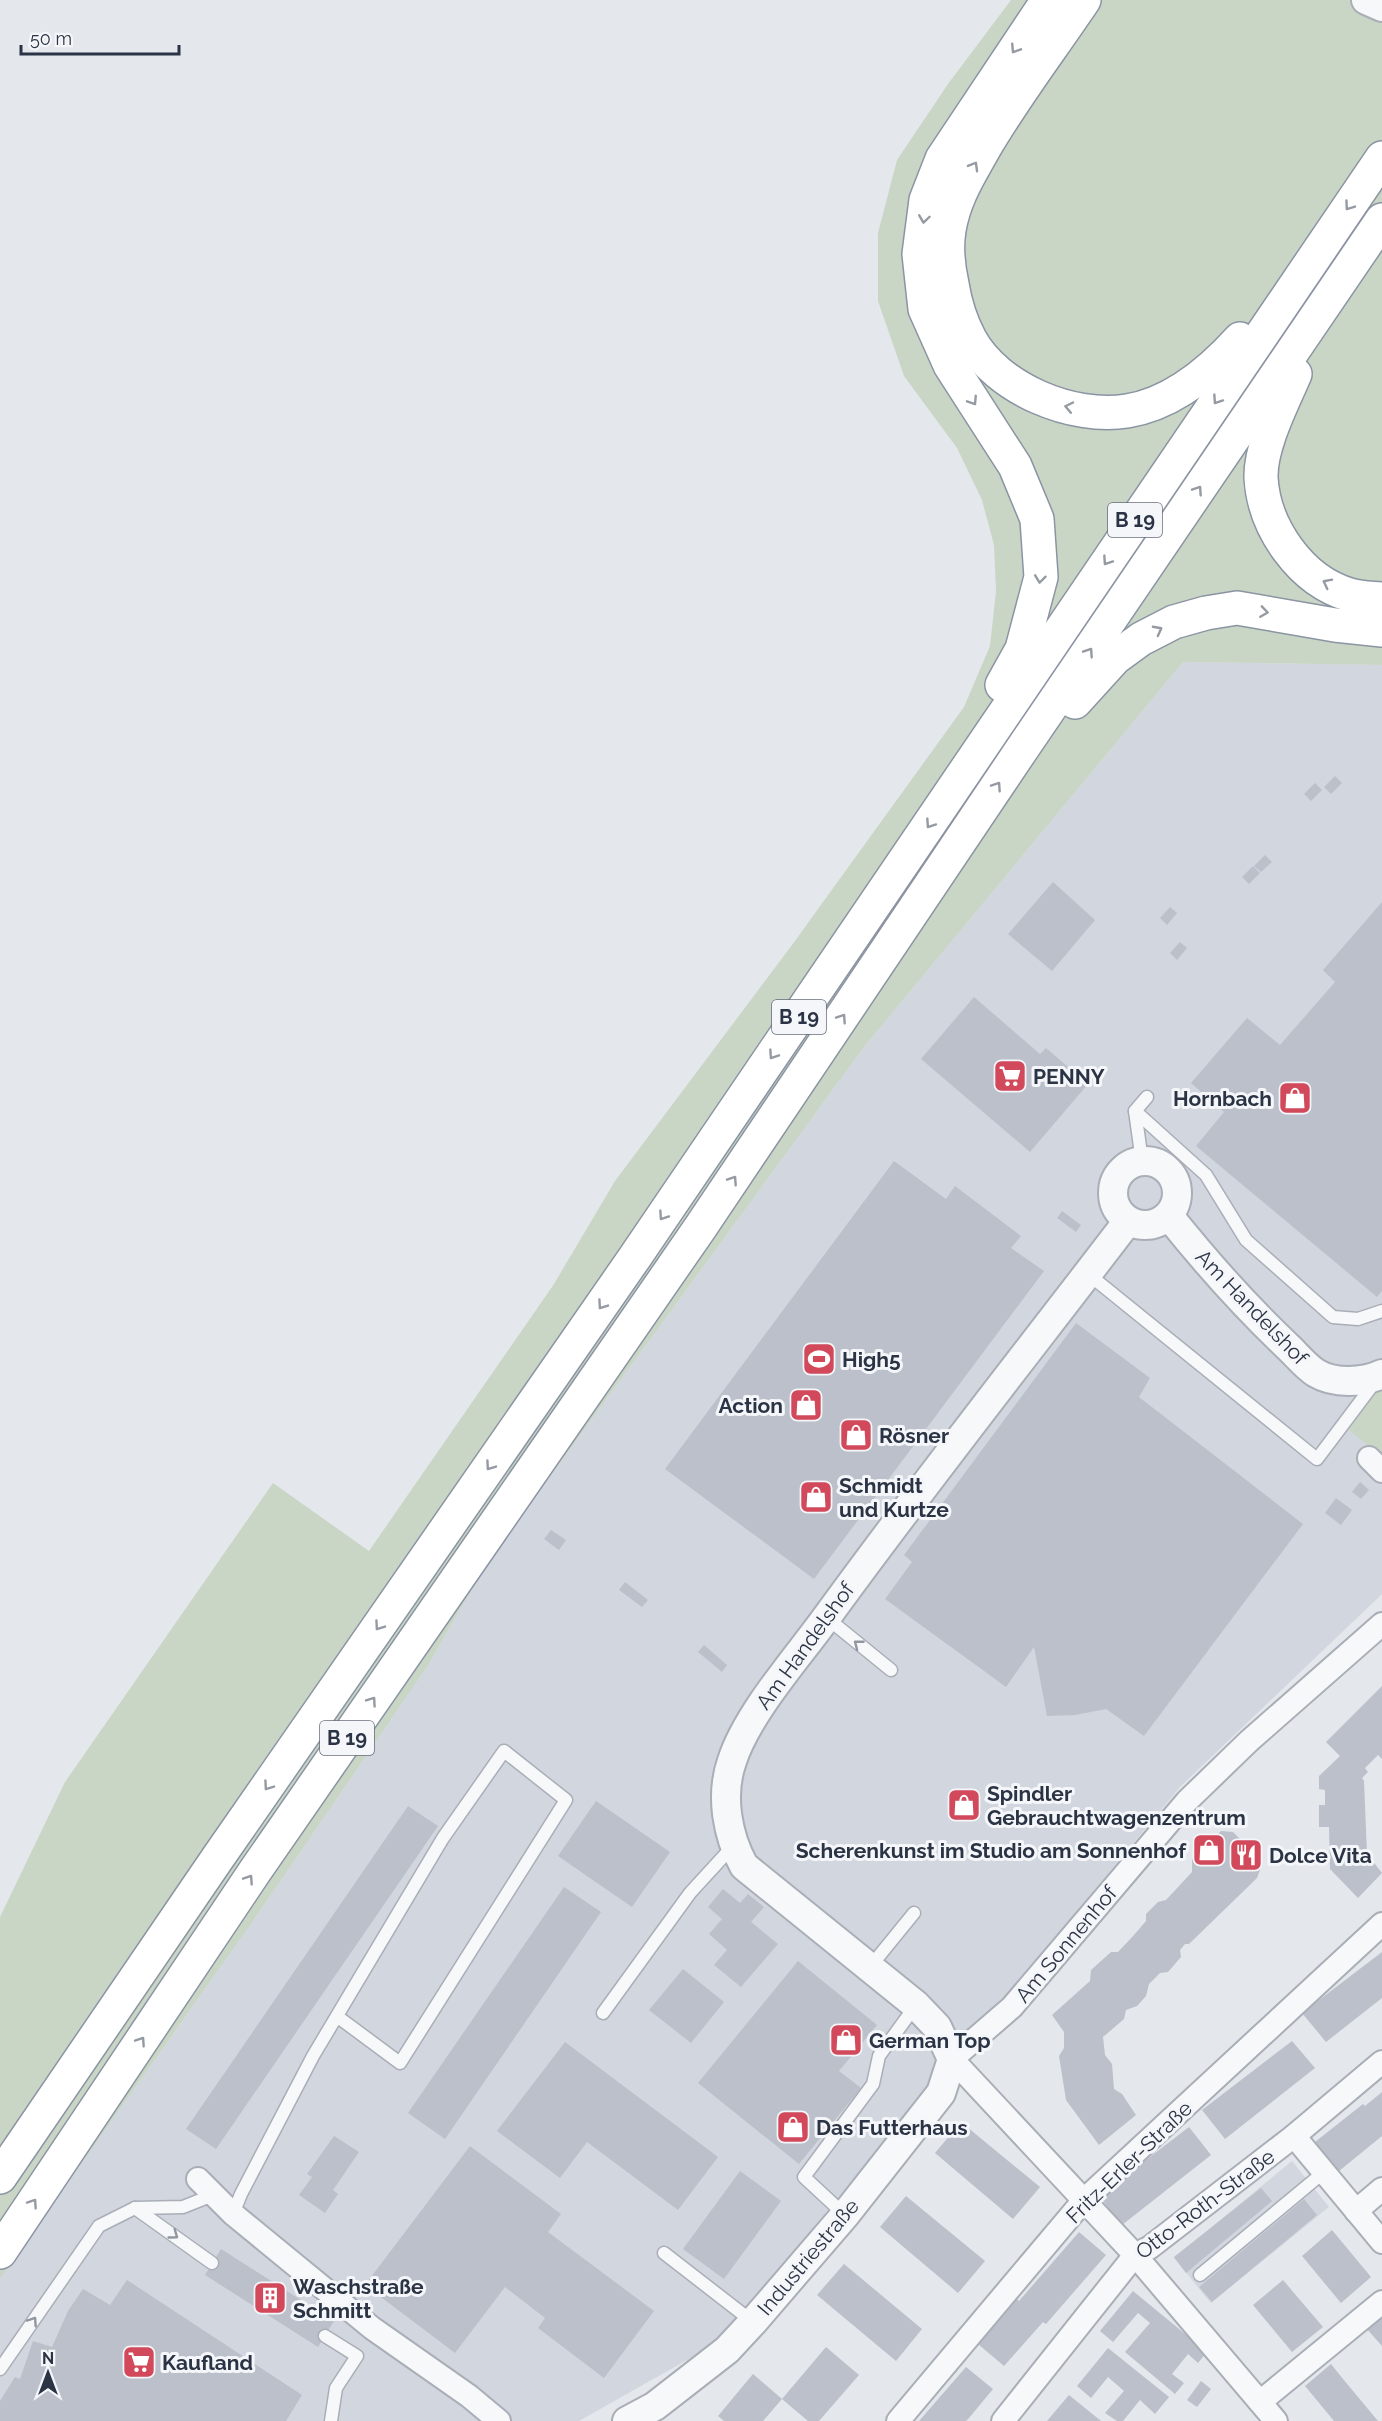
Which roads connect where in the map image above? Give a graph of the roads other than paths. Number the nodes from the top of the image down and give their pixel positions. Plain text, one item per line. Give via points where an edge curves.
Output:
1 (1048, 0) edge
2 (1084, 0) edge
3 (1366, 0) edge
4 (1382, 7) edge
5 (1382, 158) edge
6 (1382, 220) edge
7 (1308, 264) junction
8 (1321, 310) junction
9 (1382, 599) edge
10 (1382, 630) edge
11 (1020, 752) junction
12 (963, 776) junction
13 (1147, 1097) dead end
14 (1135, 1111) junction
15 (1142, 1161) junction
16 (1169, 1216) junction
17 (1128, 1221) junction
18 (1088, 1273) junction
19 (1382, 1311) edge
20 (1381, 1375) edge
21 (826, 1617) junction
22 (1382, 1624) edge
23 (891, 1670) dead end
24 (733, 1846) junction
25 (914, 1913) dead end
26 (1382, 1924) edge
27 (870, 1967) junction
28 (916, 2005) junction
29 (603, 2013) dead end
30 (338, 2017) junction
31 (952, 2059) junction
32 (1382, 2062) edge
33 (1294, 2136) junction
34 (1324, 2172) junction
35 (0, 2176) edge
36 (205, 2187) joint
37 (1382, 2189) edge
38 (1084, 2200) junction
39 (135, 2208) junction
40 (1356, 2211) junction
41 (233, 2214) junction
42 (845, 2215) junction
43 (1382, 2242) edge
44 (0, 2252) edge
45 (663, 2253) dead end
46 (1136, 2255) junction
47 (212, 2263) dead end
48 (1200, 2275) dead end
49 (1382, 2302) edge
50 (753, 2322) junction
51 (325, 2336) dead end
52 (0, 2369) edge
53 (1260, 2402) junction
54 (331, 2421) edge
55 (499, 2421) edge
56 (627, 2421) edge
57 (898, 2421) edge
58 (1003, 2421) edge
59 (1276, 2421) edge

1 -> 12 highway via 942,159 926,200 919,254 925,309 950,365 1015,466 1038,530 1041,577 1022,649 999,691
7 -> 2 highway via 1217,364 1180,390 1146,406 1091,412 1054,404 1023,390 992,366 971,341 956,308 947,261 949,230 959,193 1000,122
3 - 4 street
5 -> 7 highway, B 19
6 - 8 highway, B 19
7 -> 12 highway, B 19
9 -> 8 highway via 1350,595 1319,580 1294,559 1275,528 1266,502 1261,476 1269,435
11 -> 8 highway, B 19
11 -> 10 highway via 1075,702 1114,658 1174,622 1238,608
44 -> 11 highway, B 19 via 255,1871 700,1228
12 -> 35 highway, B 19
13 - 14 lane
14 - 15 lane
14 - 19 lane via 1206,1175 1246,1240 1333,1317 1358,1318
15 - 16 street via 1157,1163 1170,1172 1177,1186 1176,1202
15 - 17 street via 1127,1167 1116,1179 1112,1194 1117,1209
16 - 17 street via 1142,1226
16 - 20 street, Am Handelshof via 1202,1257 1315,1372 1330,1379 1348,1380
17 - 18 street, Am Handelshof
18 - 20 lane via 1317,1459
18 - 21 street, Am Handelshof
23 -> 21 lane
21 - 24 street, Am Handelshof via 755,1714 732,1761 727,1791
22 - 31 street, Am Sonnenhof via 1187,1801 1012,2007
24 - 27 street, Am Handelshof via 744,1866
24 - 29 lane via 690,1893
25 - 27 lane
26 - 38 street, Fritz-Erler-Straße
27 - 28 street, Am Handelshof
28 - 31 street, Am Handelshof via 937,2026
28 - 42 lane via 879,2056 873,2084 804,2177
30 - 30 lane via 443,1838 504,1751 566,1800 400,2063
30 - 41 lane via 313,2056
31 - 38 street
31 - 42 street, Industriestraße via 941,2093
32 - 33 street, Otto-Roth-Straße
33 - 34 street
33 - 46 street, Otto-Roth-Straße
34 - 40 street
34 - 48 lane
36 - 39 lane via 183,2207
36 - 41 street
37 - 40 street
38 - 46 street
38 - 57 street, Fritz-Erler-Straße
39 -> 47 lane
52 -> 39 lane via 99,2226
40 - 43 street
41 - 55 street via 372,2328
42 - 50 street, Industriestraße
45 - 50 lane
46 - 53 street
46 - 58 street, Otto-Roth-Straße
49 - 53 street
50 - 56 street, Industriestraße via 728,2350 655,2406
51 - 54 lane via 357,2356 336,2388
53 - 59 street

